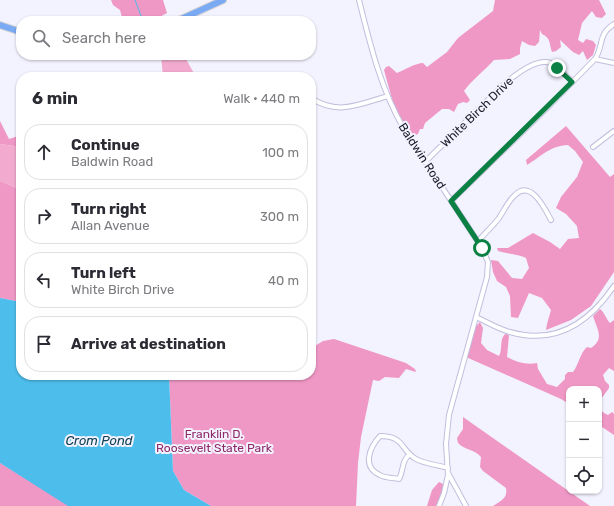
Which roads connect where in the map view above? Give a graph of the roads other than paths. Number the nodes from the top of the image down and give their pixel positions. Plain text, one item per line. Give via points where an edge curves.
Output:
1 (223, 0) edge
2 (359, 0) edge
3 (188, 16) edge
4 (614, 24) edge
5 (0, 26) edge
6 (16, 31) edge
7 (595, 59) junction
8 (614, 63) edge
9 (572, 82) junction
10 (388, 96) junction
11 (316, 100) edge
12 (614, 131) edge
13 (593, 148) dead end
14 (425, 162) junction
15 (451, 201) junction
16 (551, 220) dead end
17 (478, 241) junction
18 (614, 286) edge
19 (476, 317) junction
20 (410, 454) junction
21 (448, 470) junction
22 (439, 506) edge
23 (466, 506) edge

1 - 3 highway
2 - 10 street, Baldwin Road
4 - 7 street via 602,36
5 - 6 highway
7 - 8 street
7 - 9 street
9 - 14 street, White Birch Drive via 549,62 539,62 526,69 510,78
9 - 15 street
10 - 11 street via 355,106 334,108
10 - 14 street, Baldwin Road via 398,119
12 - 13 street
14 - 15 street, Baldwin Road
15 - 17 street, Baldwin Road
16 - 17 street via 532,192 520,191 514,195 498,220
17 - 19 street, Baldwin Road via 485,253 488,268
18 - 19 street via 594,311 578,324 552,334 516,334
19 - 21 street, Baldwin Road via 449,415 446,444
20 - 20 street via 397,438 380,436 373,444 369,462 372,469 381,476 399,479 405,458
20 - 21 street
21 - 22 street
21 - 23 street, Baldwin Road

